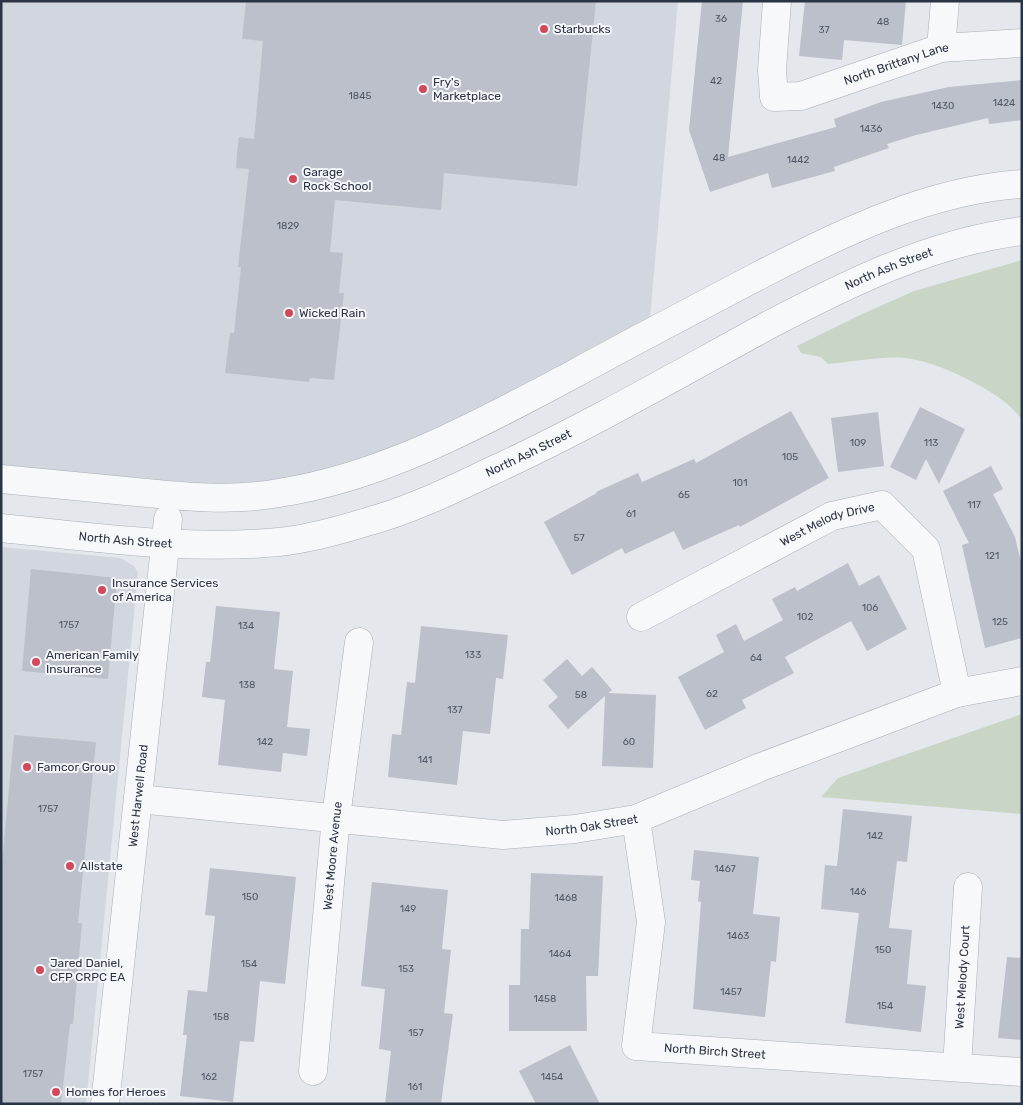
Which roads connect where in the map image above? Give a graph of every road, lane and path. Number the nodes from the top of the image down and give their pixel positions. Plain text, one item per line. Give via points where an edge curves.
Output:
1 (777, 1) edge
2 (945, 1) edge
3 (1022, 43) edge
4 (941, 48) junction
5 (1022, 184) edge
6 (1022, 231) edge
7 (1, 479) edge
8 (1, 528) edge
9 (167, 531) junction
10 (641, 617) dead end
11 (358, 642) dead end
12 (1022, 681) edge
13 (956, 693) junction
14 (138, 799) junction
15 (336, 818) junction
16 (636, 819) junction
17 (968, 887) dead end
18 (957, 1067) junction
19 (314, 1071) dead end
20 (1022, 1072) edge
21 (105, 1104) edge

1 - 4 street, North Brittany Lane via 772,70 774,97 801,96
2 - 4 street
3 - 4 street, North Brittany Lane
5 - 7 street via 939,199 876,220 801,254 504,411 430,446 320,485 279,493 209,499
6 - 9 street, North Ash Street via 979,238 867,275 567,436 434,498 373,521 281,542 229,544
8 - 9 street, North Ash Street
9 - 14 street, West Harwell Road
10 - 13 street, West Melody Drive via 832,516 882,505 926,549
11 - 15 street, West Moore Avenue
12 - 13 street, North Oak Street
13 - 16 street, North Oak Street
14 - 15 street, North Oak Street
14 - 21 street, West Harwell Road
15 - 16 street, North Oak Street via 503,835 575,829
15 - 19 street, West Moore Avenue
16 - 18 street, North Birch Street via 651,922 636,1046
17 - 18 street, West Melody Court
18 - 20 street, North Birch Street

